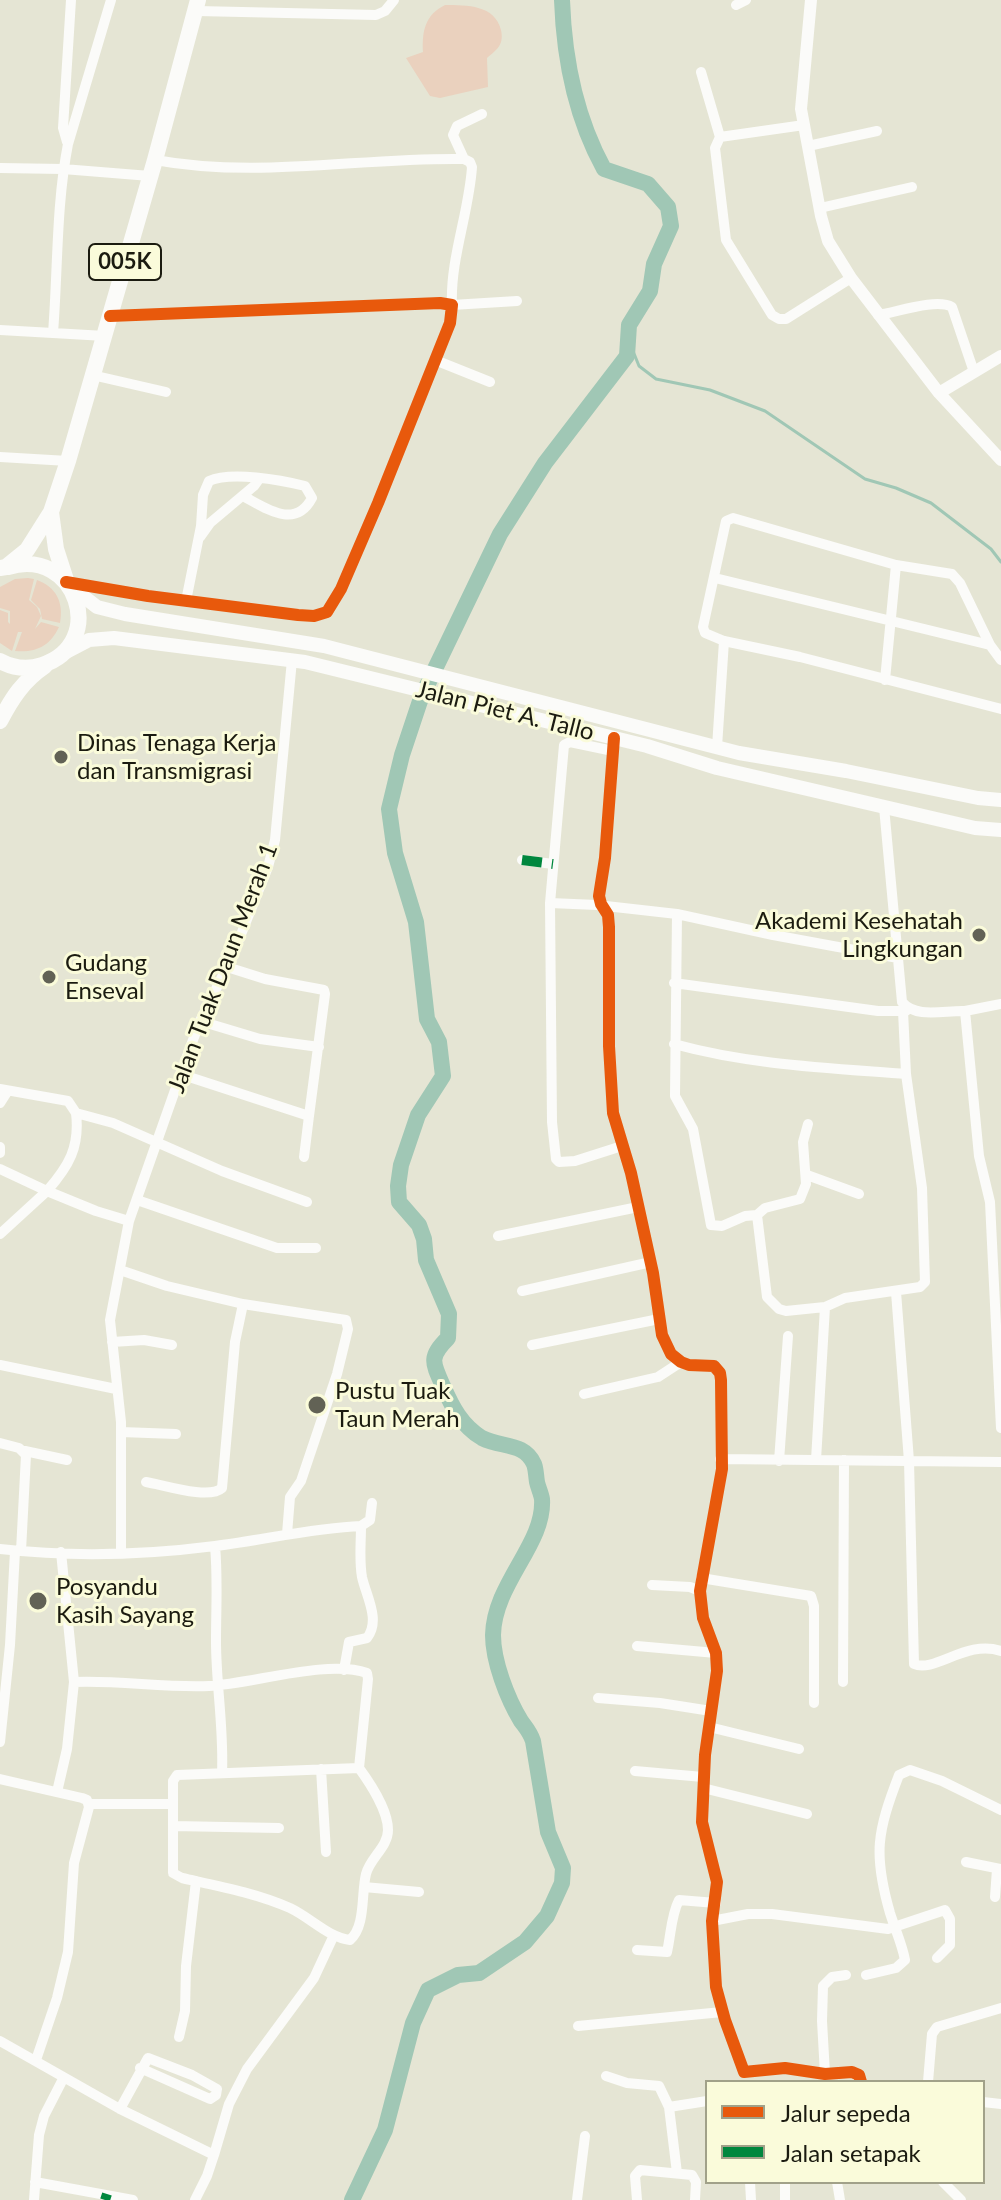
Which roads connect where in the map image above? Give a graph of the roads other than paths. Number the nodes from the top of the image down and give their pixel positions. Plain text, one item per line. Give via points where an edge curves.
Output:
1 (71, 0) edge
2 (111, 0) edge
3 (394, 0) edge
4 (811, 0) edge
5 (197, 6) edge
6 (701, 72) dead end
7 (482, 114) dead end
8 (804, 125) junction
9 (877, 131) dead end
10 (720, 137) junction
11 (68, 144) junction
12 (808, 146) junction
13 (464, 159) junction
14 (0, 168) edge
15 (153, 168) junction
16 (63, 169) junction
17 (912, 187) dead end
18 (820, 208) junction
19 (851, 278) junction
20 (517, 301) dead end
21 (452, 305) junction
22 (878, 315) junction
23 (110, 316) junction
24 (0, 330) edge
25 (53, 333) junction
26 (105, 336) junction
27 (1001, 356) edge
28 (435, 360) junction
29 (974, 372) junction
30 (92, 375) junction
31 (490, 382) dead end
32 (166, 392) dead end
33 (939, 393) junction
34 (0, 457) edge
35 (1001, 460) edge
36 (68, 461) junction
37 (259, 479) junction
38 (243, 496) junction
39 (51, 512) junction
40 (198, 539) junction
41 (896, 565) junction
42 (2, 569) edge
43 (715, 578) junction
44 (66, 582) junction
45 (186, 601) junction
46 (890, 620) junction
47 (724, 641) junction
48 (990, 645) junction
49 (56, 659) junction
50 (292, 660) junction
51 (1001, 660) edge
52 (0, 661) edge
53 (885, 680) junction
54 (1001, 709) edge
55 (0, 721) edge
56 (613, 745) junction
57 (717, 747) junction
58 (1001, 800) edge
59 (884, 807) junction
60 (1001, 830) edge
61 (522, 860) dead end
62 (553, 864) junction
63 (550, 903) junction
64 (602, 906) junction
65 (677, 914) junction
66 (898, 958) junction
67 (227, 967) junction
68 (674, 983) junction
69 (1001, 1004) edge
70 (907, 1011) junction
71 (965, 1011) junction
72 (200, 1021) junction
73 (674, 1044) junction
74 (319, 1047) junction
75 (180, 1074) junction
76 (906, 1074) junction
77 (3, 1090) edge
78 (0, 1103) edge
79 (76, 1113) junction
80 (309, 1116) junction
81 (808, 1124) dead end
82 (156, 1142) junction
83 (622, 1146) junction
84 (304, 1157) dead end
85 (0, 1169) edge
86 (807, 1175) junction
87 (47, 1191) junction
88 (859, 1194) dead end
89 (137, 1200) junction
90 (307, 1202) dead end
91 (638, 1207) junction
92 (757, 1215) junction
93 (129, 1221) junction
94 (0, 1234) edge
95 (498, 1236) dead end
96 (316, 1248) dead end
97 (651, 1262) junction
98 (120, 1270) junction
99 (522, 1291) dead end
100 (896, 1292) junction
101 (243, 1304) junction
102 (825, 1307) junction
103 (659, 1319) junction
104 (999, 1324) edge
105 (788, 1336) dead end
106 (112, 1342) junction
107 (172, 1345) dead end
108 (532, 1345) dead end
109 (681, 1362) junction
110 (0, 1365) edge
111 (116, 1389) junction
112 (584, 1394) dead end
113 (1001, 1428) edge
114 (121, 1432) junction
115 (176, 1434) dead end
116 (0, 1443) edge
117 (25, 1451) junction
118 (720, 1459) junction
119 (67, 1460) dead end
120 (816, 1460) junction
121 (844, 1460) junction
122 (779, 1461) junction
123 (909, 1461) junction
124 (1001, 1462) edge
125 (146, 1482) dead end
126 (372, 1503) dead end
127 (361, 1526) junction
128 (287, 1534) junction
129 (215, 1546) junction
130 (0, 1549) edge
131 (18, 1551) junction
132 (61, 1552) junction
133 (121, 1552) junction
134 (701, 1578) junction
135 (652, 1585) dead end
136 (700, 1591) junction
137 (5, 1645) edge
138 (637, 1646) dead end
139 (1001, 1651) edge
140 (716, 1653) junction
141 (344, 1670) junction
142 (74, 1682) junction
143 (843, 1682) dead end
144 (220, 1685) junction
145 (598, 1698) dead end
146 (814, 1703) dead end
147 (711, 1711) junction
148 (709, 1727) junction
149 (0, 1742) edge
150 (799, 1749) dead end
151 (359, 1768) junction
152 (321, 1769) junction
153 (635, 1771) dead end
154 (222, 1773) junction
155 (0, 1779) edge
156 (703, 1782) junction
157 (57, 1792) junction
158 (89, 1804) junction
159 (173, 1804) junction
160 (1001, 1810) edge
161 (807, 1814) dead end
162 (173, 1826) junction
163 (279, 1828) dead end
164 (326, 1852) dead end
165 (966, 1862) dead end
166 (999, 1869) edge
167 (196, 1881) junction
168 (364, 1887) junction
169 (419, 1892) dead end
170 (995, 1897) dead end
171 (716, 1903) junction
172 (712, 1921) junction
173 (896, 1927) junction
174 (334, 1935) junction
175 (637, 1950) dead end
176 (937, 1958) dead end
177 (846, 1975) dead end
178 (866, 1975) dead end
179 (1001, 2008) edge
180 (722, 2012) junction
181 (578, 2026) dead end
182 (179, 2037) dead end
183 (0, 2042) edge
184 (36, 2060) junction
185 (140, 2068) junction
186 (825, 2074) junction
187 (606, 2076) dead end
188 (744, 2077) edge
189 (63, 2079) junction
190 (860, 2080) edge
191 (928, 2080) edge
192 (705, 2101) edge
193 (669, 2107) junction
194 (120, 2109) junction
195 (585, 2136) dead end
196 (214, 2155) junction
197 (677, 2173) junction
198 (35, 2182) junction
199 (945, 2184) edge
200 (106, 2197) edge
201 (34, 2200) edge
202 (133, 2200) edge
203 (195, 2200) edge
204 (577, 2200) edge
205 (637, 2200) edge
206 (695, 2200) edge
207 (961, 2200) edge

1 - 11 street via 63,128
2 - 11 street
3 - 5 street via 376,15
4 - 8 street
5 - 15 main road, 005K
6 - 10 street
7 - 13 street via 454,130
8 - 10 street
8 - 12 street
9 - 12 street
10 - 19 street via 715,148 726,240 772,315 786,319
11 - 16 street
12 - 18 street
13 - 15 street
13 - 21 street via 472,167 471,188
14 - 16 street
15 - 16 street
15 - 23 main road, 005K
16 - 25 street
17 - 18 street
18 - 19 street via 828,241
19 - 22 street
20 - 21 street
21 - 23 street
21 - 28 street
22 - 29 street via 947,303
22 - 33 street
23 - 26 main road, 005K
24 - 25 street
25 - 26 street
26 - 30 main road, 005K
27 - 29 street
28 - 31 street
28 - 45 street via 351,568 327,612 298,615
29 - 33 street
30 - 32 street
30 - 36 main road, 005K
33 - 35 street
34 - 36 street
36 - 39 main road, 005K
37 - 38 street
37 - 38 street via 305,486 312,498 306,509 286,515
37 - 40 street via 209,481
38 - 40 street
39 - 42 main road, 005K via 27,550
39 - 44 main road, 005K
40 - 45 street
41 - 43 street via 733,518 726,521
41 - 46 street
41 - 48 street via 955,577
42 - 44 main road via 38,565
43 - 46 street
43 - 47 street via 703,627
44 - 45 street
44 - 49 main road via 76,601 78,622 71,643
44 - 57 main road, Jalan Piet A. Tallo via 97,607 292,640
46 - 48 street
46 - 53 street
47 - 53 street
47 - 57 street
48 - 51 street
49 - 50 main road, Jalan Piet A. Tallo via 101,637
49 - 52 main road via 25,668
49 - 55 main road via 29,678
50 - 56 main road, Jalan Piet A. Tallo via 533,718
50 - 67 street, Jalan Tuak Daun Merah 1 via 275,840
53 - 54 street
56 - 59 main road, Jalan Piet A. Tallo
56 - 62 street via 564,745
56 - 64 street
57 - 58 main road, Jalan Piet A. Tallo
59 - 60 main road, Jalan Piet A. Tallo
59 - 66 street
61 - 62 street
62 - 63 street
63 - 64 street
63 - 83 street via 556,1159 575,1161
64 - 65 street
64 - 83 street via 609,927 611,1094
65 - 66 street
65 - 68 street
66 - 70 street
67 - 72 street, Jalan Tuak Daun Merah 1
67 - 74 street via 324,990
68 - 70 street
68 - 73 street
69 - 71 street
70 - 71 street
70 - 76 street
71 - 104 street via 977,1143 990,1202
72 - 74 street via 260,1039
72 - 75 street, Jalan Tuak Daun Merah 1
73 - 76 street via 791,1066
73 - 92 street via 675,1096 693,1129 711,1225
74 - 80 street
75 - 80 street
75 - 82 street, Jalan Tuak Daun Merah 1
76 - 100 street via 922,1188 925,1282
77 - 78 street
77 - 79 street via 68,1101
79 - 82 street
79 - 87 street via 78,1140
80 - 84 street
81 - 86 street via 803,1142
82 - 89 street, Jalan Tuak Daun Merah 1
82 - 90 street
83 - 91 street
85 - 87 street
86 - 88 street
86 - 92 street via 800,1199
87 - 93 street
87 - 94 street
89 - 93 street, Jalan Tuak Daun Merah 1
89 - 96 street via 277,1248
91 - 95 street
91 - 97 street
92 - 102 street via 767,1297 786,1311
93 - 98 street, Jalan Tuak Daun Merah 1
97 - 99 street
97 - 103 street
98 - 101 street
98 - 106 street, Jalan Tuak Daun Merah 1
100 - 102 street via 845,1298
100 - 123 street
101 - 125 street via 222,1488 197,1492
101 - 128 street via 347,1321 333,1388 301,1481 290,1497
102 - 120 street
103 - 108 street
103 - 109 street via 666,1346
104 - 113 street
105 - 122 street
106 - 107 street
106 - 111 street, Jalan Tuak Daun Merah 1
109 - 112 street via 658,1377
109 - 118 street via 714,1366 720,1373
110 - 111 street
111 - 114 street, Jalan Tuak Daun Merah 1
114 - 115 street
114 - 133 street, Jalan Tuak Daun Merah 1
116 - 117 street
117 - 119 street
117 - 131 street
118 - 122 street
118 - 134 street via 716,1510
120 - 121 street
120 - 122 street
121 - 123 street
121 - 143 street
123 - 124 street
123 - 139 street via 914,1664 924,1666 985,1646
126 - 127 street via 370,1520
127 - 128 street
127 - 141 street via 371,1632 349,1642
128 - 129 street
129 - 133 street
129 - 144 street
130 - 131 street
131 - 132 street
131 - 137 street
132 - 133 street
132 - 142 street
134 - 136 street
134 - 146 street via 811,1596
135 - 136 street
136 - 140 street
137 - 149 street
138 - 140 street
140 - 147 street
141 - 144 street
141 - 151 street via 363,1671 368,1679
142 - 144 street
142 - 157 street
144 - 154 street
145 - 147 street
147 - 148 street
148 - 150 street
148 - 156 street
151 - 152 street
151 - 168 street via 387,1820 388,1832 368,1867
152 - 154 street
152 - 164 street
153 - 156 street
154 - 159 street via 177,1775
155 - 157 street
156 - 161 street
156 - 171 street via 702,1822 716,1871
157 - 158 street
158 - 159 street
158 - 184 street via 74,1863 68,1952
159 - 162 street
160 - 173 street via 925,1774 910,1770 899,1775 879,1836 878,1859
162 - 163 street
162 - 167 street via 173,1873
165 - 166 street
166 - 170 street
167 - 174 street via 292,1909
167 - 182 street
168 - 169 street
168 - 174 street via 355,1937
171 - 172 street
171 - 175 street via 679,1900 667,1952
172 - 173 street via 772,1914 876,1929
172 - 180 street
173 - 176 street via 947,1911 950,1945
173 - 178 street via 904,1963
174 - 196 street via 314,1978 247,2069 229,2104
177 - 186 street via 828,1979 822,1990
179 - 191 street via 937,2027
180 - 181 street
180 - 188 street
183 - 184 street
184 - 189 street
185 - 185 street via 210,2099 216,2095 217,2089 154,2059 146,2059
185 - 194 street
186 - 188 street via 785,2068
186 - 190 street via 856,2073
187 - 193 street via 659,2086
189 - 194 street
189 - 198 street via 44,2116
192 - 193 street
193 - 197 street
194 - 196 street
195 - 204 street
196 - 203 street
197 - 205 street via 638,2171
197 - 206 street via 694,2177
198 - 200 street
198 - 201 street
199 - 207 street
200 - 202 street

